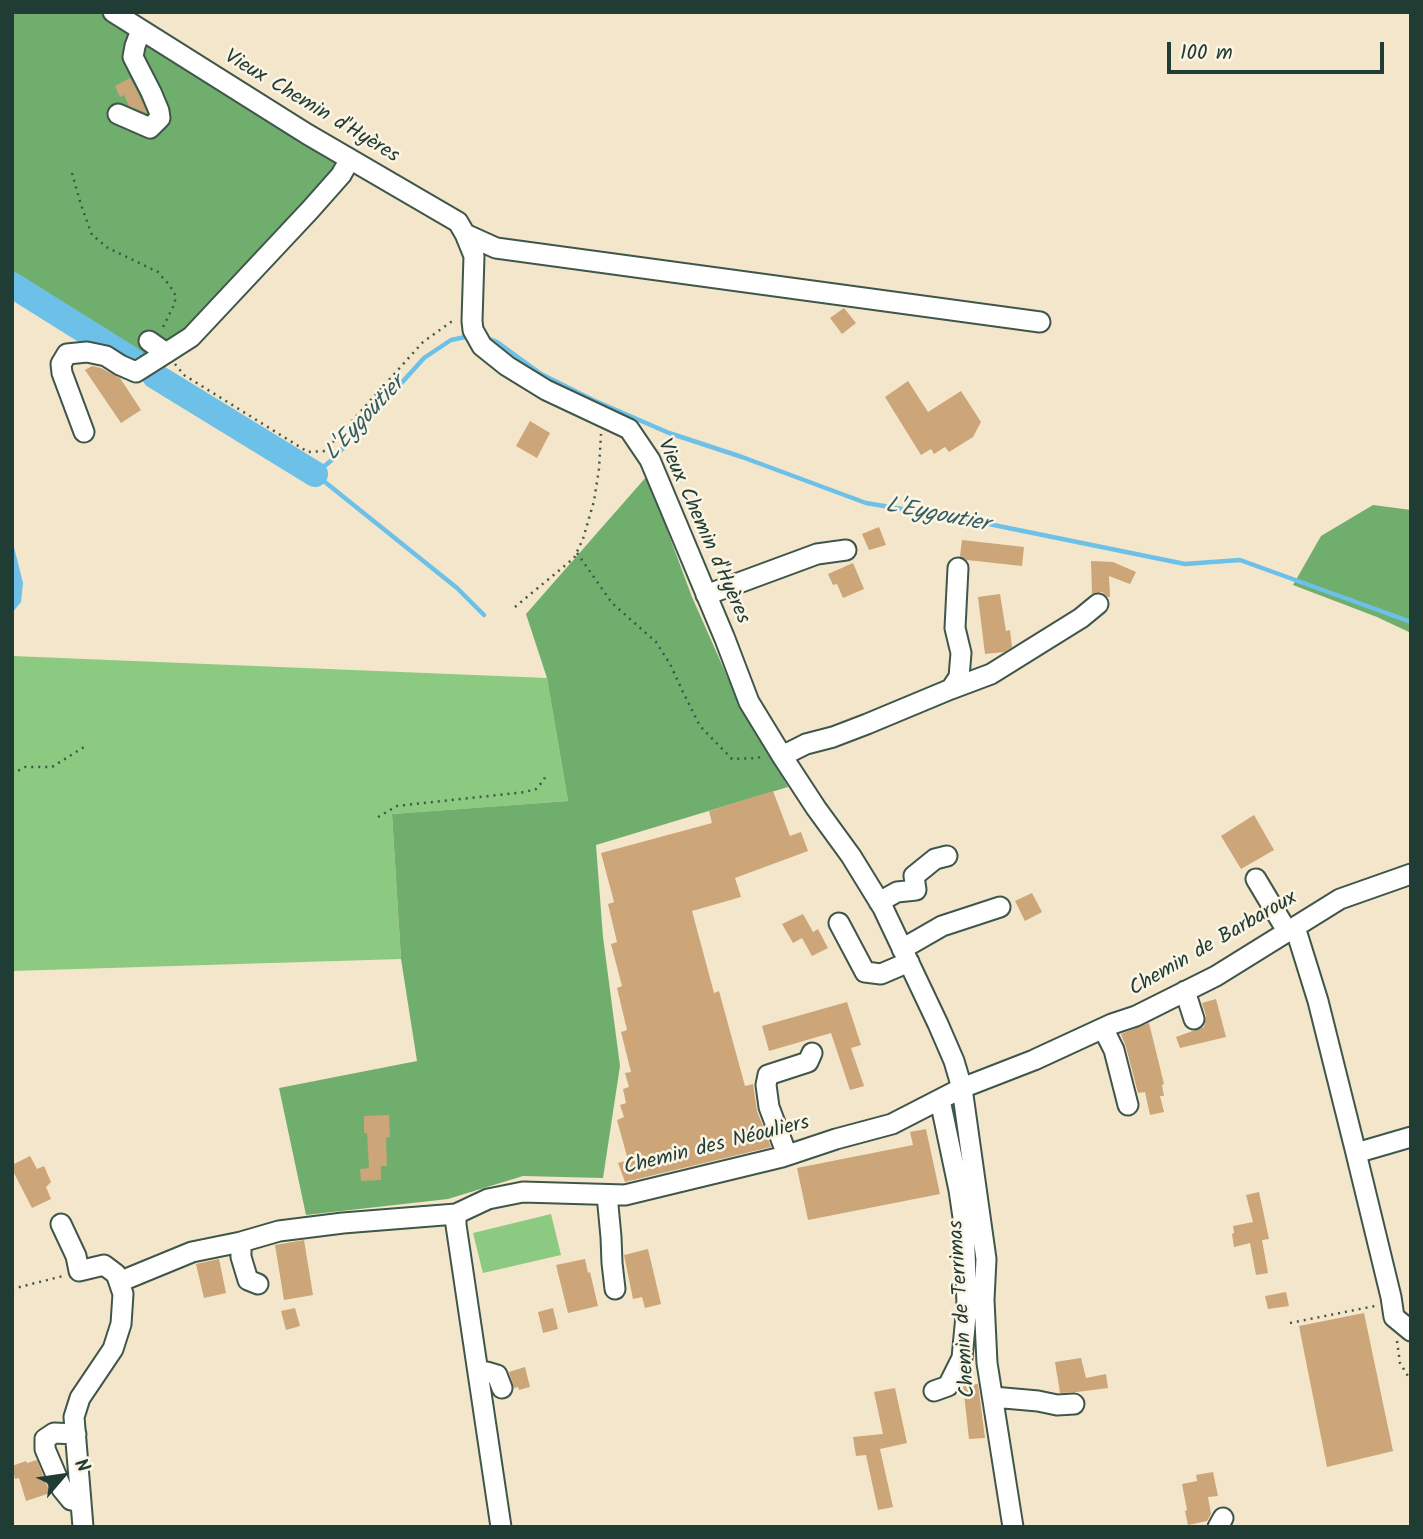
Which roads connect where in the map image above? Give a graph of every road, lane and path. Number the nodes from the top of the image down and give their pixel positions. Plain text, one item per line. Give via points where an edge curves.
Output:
1 (113, 12) edge
2 (141, 30) junction
3 (118, 114) dead end
4 (350, 159) junction
5 (72, 173) dead end
6 (465, 234) junction
7 (472, 321) junction
8 (1040, 322) dead end
9 (156, 346) junction
10 (603, 417) junction
11 (84, 432) dead end
12 (846, 550) dead end
13 (577, 553) junction
14 (958, 568) dead end
15 (706, 595) junction
16 (1098, 604) dead end
17 (514, 607) dead end
18 (951, 689) junction
19 (84, 747) dead end
20 (779, 751) junction
21 (12, 774) edge
22 (546, 774) dead end
23 (378, 817) dead end
24 (947, 856) dead end
25 (1411, 874) edge
26 (1256, 879) dead end
27 (879, 902) junction
28 (1000, 907) dead end
29 (839, 923) dead end
30 (1291, 929) junction
31 (906, 956) junction
32 (1185, 991) junction
33 (1194, 1019) dead end
34 (1103, 1028) junction
35 (812, 1053) dead end
36 (962, 1088) junction
37 (940, 1100) junction
38 (1128, 1105) dead end
39 (1411, 1137) edge
40 (1356, 1153) junction
41 (787, 1155) junction
42 (607, 1195) junction
43 (456, 1214) junction
44 (61, 1224) dead end
45 (241, 1242) junction
46 (79, 1271) junction
47 (119, 1282) junction
48 (258, 1283) dead end
49 (12, 1289) edge
50 (615, 1289) dead end
51 (1393, 1311) junction
52 (1290, 1323) dead end
53 (1411, 1331) edge
54 (478, 1373) junction
55 (1411, 1381) edge
56 (502, 1388) dead end
57 (934, 1391) dead end
58 (993, 1398) junction
59 (1074, 1404) dead end
60 (76, 1434) junction
61 (81, 1501) junction
62 (83, 1527) edge
63 (501, 1527) edge
64 (1013, 1527) edge

1 - 2 street, Vieux Chemin d'Hyères
2 - 3 street via 133,57 160,118 150,128
2 - 4 street, Vieux Chemin d'Hyères
4 - 6 street, Vieux Chemin d'Hyères via 458,222
4 - 9 street via 310,210 191,337
5 - 9 path via 92,235 108,248 158,272 176,296
6 - 7 street, Vieux Chemin d'Hyères via 474,256
6 - 8 street via 496,248
7 - 9 path via 451,322 423,342 325,451 308,452 296,445 184,375
7 - 10 street, Vieux Chemin d'Hyères via 482,346 507,366
9 - 11 street via 136,372 106,356 66,354 62,373
10 - 13 path via 594,501
10 - 15 street, Vieux Chemin d'Hyères via 629,429 650,460
12 - 15 street via 817,554
13 - 17 path
13 - 20 path via 612,603 656,642 700,726 732,759
14 - 18 street via 955,628 961,653 959,677
15 - 20 street, Vieux Chemin d'Hyères via 749,702
16 - 18 street via 991,674
18 - 20 street via 833,737
19 - 21 path via 52,767 25,766
20 - 27 street, Vieux Chemin d'Hyères
22 - 23 path via 536,789 525,792 397,806
24 - 27 street via 935,859 914,876 916,890 897,892
25 - 30 street, Chemin de Barbaroux via 1340,899
26 - 30 street
27 - 31 street, Vieux Chemin d'Hyères
28 - 31 street via 942,926
29 - 31 street via 865,972 881,974
30 - 32 street, Chemin de Barbaroux
30 - 40 street via 1318,1001
31 - 36 street, Vieux Chemin d'Hyères
32 - 33 street
32 - 34 street, Chemin de Barbaroux
34 - 36 street, Chemin de Barbaroux
34 - 38 street via 1114,1050
35 - 41 street via 808,1062 768,1075 769,1107
36 - 37 street, Chemin des Néouliers
36 - 58 street, Chemin de Terrimas via 986,1259 986,1350
37 - 41 street, Chemin des Néouliers via 892,1125
37 - 57 street via 964,1224 967,1305 962,1359 948,1386
39 - 40 street
40 - 51 street
41 - 42 street, Chemin des Néouliers via 646,1191
42 - 43 street, Chemin des Néouliers via 523,1192 488,1199
42 - 50 street
43 - 45 street via 300,1227
43 - 54 street
44 - 46 street
45 - 47 street via 192,1252
45 - 48 street via 248,1280
46 - 47 street via 103,1265
46 - 49 path
47 - 60 street via 121,1324 113,1349 80,1398 74,1418
51 - 52 path via 1371,1306
51 - 53 street
51 - 55 path via 1400,1363
54 - 56 street via 496,1375
54 - 63 street
58 - 59 street
58 - 64 street, Chemin de Terrimas
60 - 61 street
60 - 61 street via 54,1433 46,1439 46,1449 62,1489 71,1500
61 - 62 street

